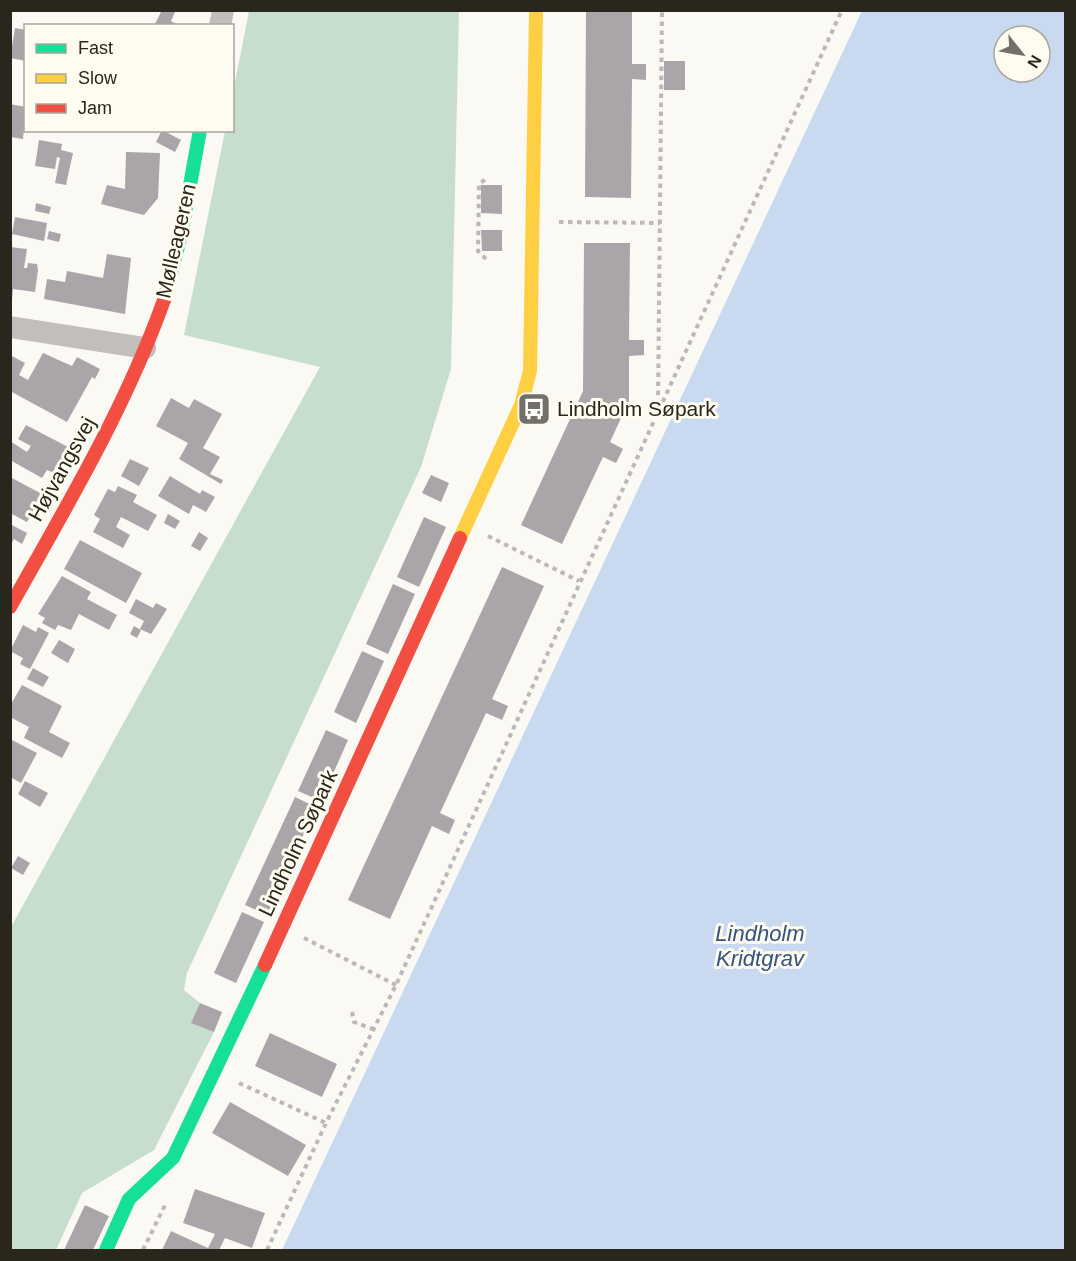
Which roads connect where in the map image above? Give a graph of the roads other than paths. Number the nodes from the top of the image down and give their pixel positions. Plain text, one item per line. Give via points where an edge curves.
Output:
1 (536, 10) edge
2 (200, 132) edge
3 (10, 327) edge
4 (145, 348) junction
5 (10, 607) edge
6 (106, 1251) edge

1 - 6 street, Lindholm Søpark via 530,371 515,423 173,1158 129,1199
2 - 4 street, Mølleageren via 165,296
3 - 4 street
4 - 5 street, Højvangsvej via 122,402

